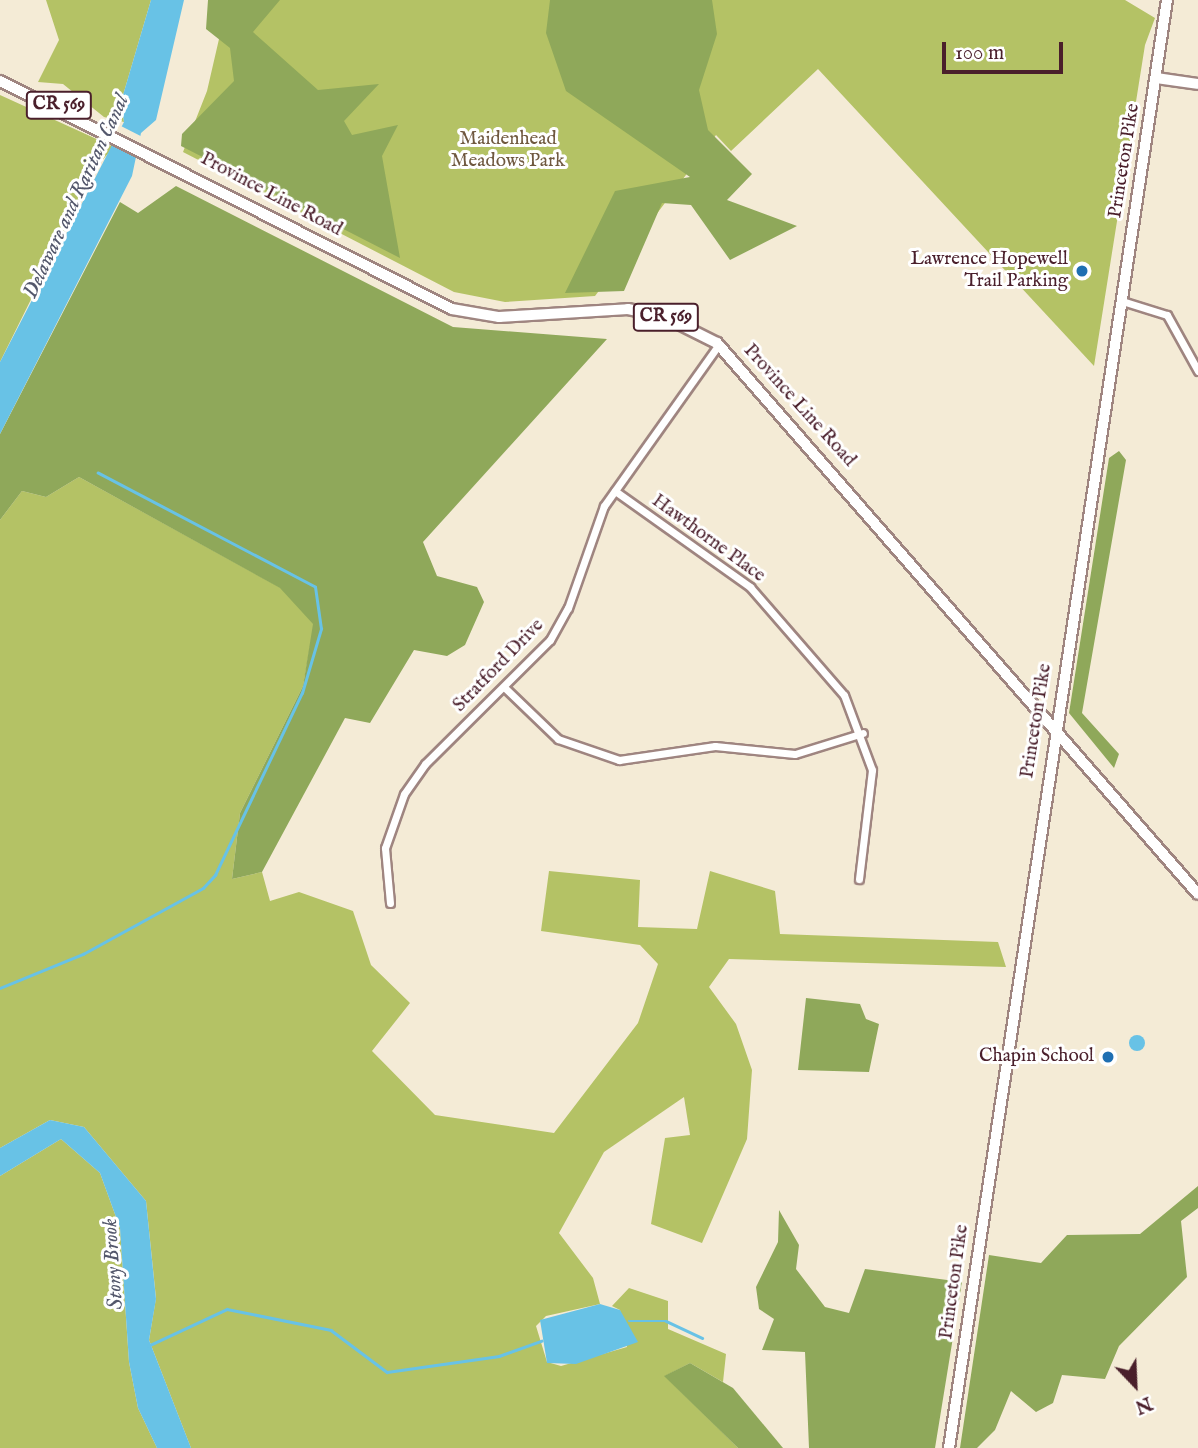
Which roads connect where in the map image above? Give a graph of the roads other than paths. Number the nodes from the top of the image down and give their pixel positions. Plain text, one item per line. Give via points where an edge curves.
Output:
1 (1167, 0) edge
2 (1156, 78) junction
3 (0, 81) edge
4 (1198, 84) edge
5 (1122, 301) junction
6 (719, 344) junction
7 (1198, 371) edge
8 (615, 491) junction
9 (504, 687) junction
10 (1054, 723) junction
11 (863, 733) junction
12 (859, 879) dead end
13 (1198, 894) edge
14 (390, 902) dead end
15 (949, 1448) edge

1 - 2 main road, Princeton Pike
2 - 4 main road
2 - 5 main road, Princeton Pike
3 - 6 main road, Province Line Road / CR 569 via 143,147 467,314 628,309 674,320
5 - 7 street via 1167,314
5 - 10 main road, Princeton Pike
6 - 8 street, Stratford Drive
6 - 10 main road, Province Line Road / CR 569
8 - 9 street, Stratford Drive via 596,523 560,624
8 - 11 street, Hawthorne Place via 766,603 835,681
9 - 11 street via 558,739 619,760 715,746 795,754
9 - 14 street, Stratford Drive via 425,764 404,794 383,863
10 - 13 main road, Province Line Road
10 - 15 main road, Princeton Pike
11 - 12 street, Hawthorne Place via 873,786

